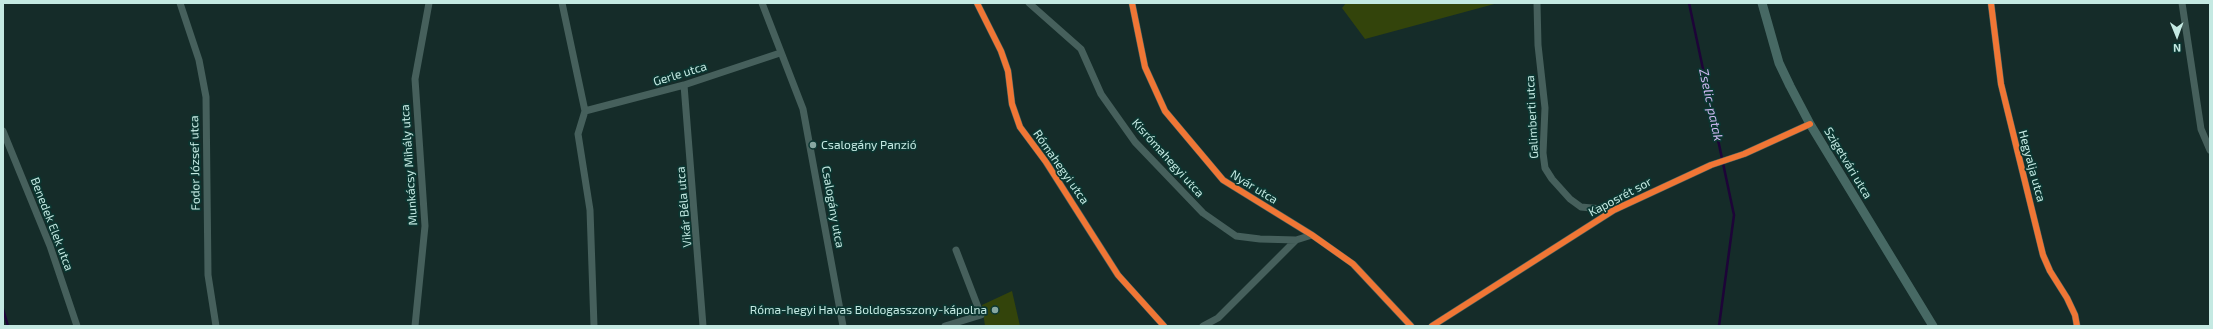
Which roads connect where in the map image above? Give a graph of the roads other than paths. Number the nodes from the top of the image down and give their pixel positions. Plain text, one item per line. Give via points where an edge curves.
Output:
1 (180, 3) edge
2 (429, 3) edge
3 (562, 3) edge
4 (762, 3) edge
5 (977, 3) edge
6 (1028, 3) edge
7 (1132, 3) edge
8 (1537, 3) edge
9 (1762, 3) edge
10 (1991, 3) edge
11 (2182, 3) edge
12 (780, 53) junction
13 (684, 85) junction
14 (585, 111) junction
15 (1810, 124) junction
16 (3, 130) edge
17 (2210, 150) edge
18 (1614, 210) junction
19 (1312, 235) junction
20 (1296, 240) junction
21 (956, 250) dead end
22 (954, 325) edge
23 (77, 326) edge
24 (216, 326) edge
25 (415, 326) edge
26 (594, 326) edge
27 (703, 326) edge
28 (843, 326) edge
29 (945, 326) edge
30 (1164, 326) edge
31 (1203, 326) edge
32 (1411, 326) edge
33 (1432, 326) edge
34 (1933, 326) edge
35 (2077, 326) edge

1 - 24 street, Fodor József utca via 199,60 206,97 208,275
2 - 25 street, Munkácsy Mihály utca via 415,79 425,226
3 - 14 street
4 - 12 street, Csalogány utca
5 - 30 street, Rómahegyi utca via 1008,71 1012,104 1020,127 1046,162 1118,275
6 - 20 street, Kisrómahegyi utca via 1081,49 1101,94 1135,142 1203,213 1236,236
7 - 19 street, Nyár utca via 1145,67 1165,112 1223,180
8 - 18 street, Galimberti utca via 1544,108 1543,153 1546,168 1552,179 1581,207
9 - 15 street, Szigetvári utca via 1780,63
10 - 35 street, Hegyalja utca via 2008,119 2043,255 2067,298
11 - 17 street via 2201,129
12 - 13 street, Gerle utca
12 - 28 street, Csalogány utca via 803,109
13 - 14 street, Gerle utca
13 - 27 street, Vikár Béla utca
14 - 26 street via 578,134 590,210
15 - 18 street, Kaposrét sor via 1716,163
15 - 34 street, Szigetvári utca
16 - 23 street, Benedek Elek utca via 50,246
18 - 33 street, Kaposrét sor
19 - 20 street
19 - 32 street, Nyár utca via 1353,264
20 - 31 street via 1218,318
21 - 22 street via 981,315
22 - 29 street

